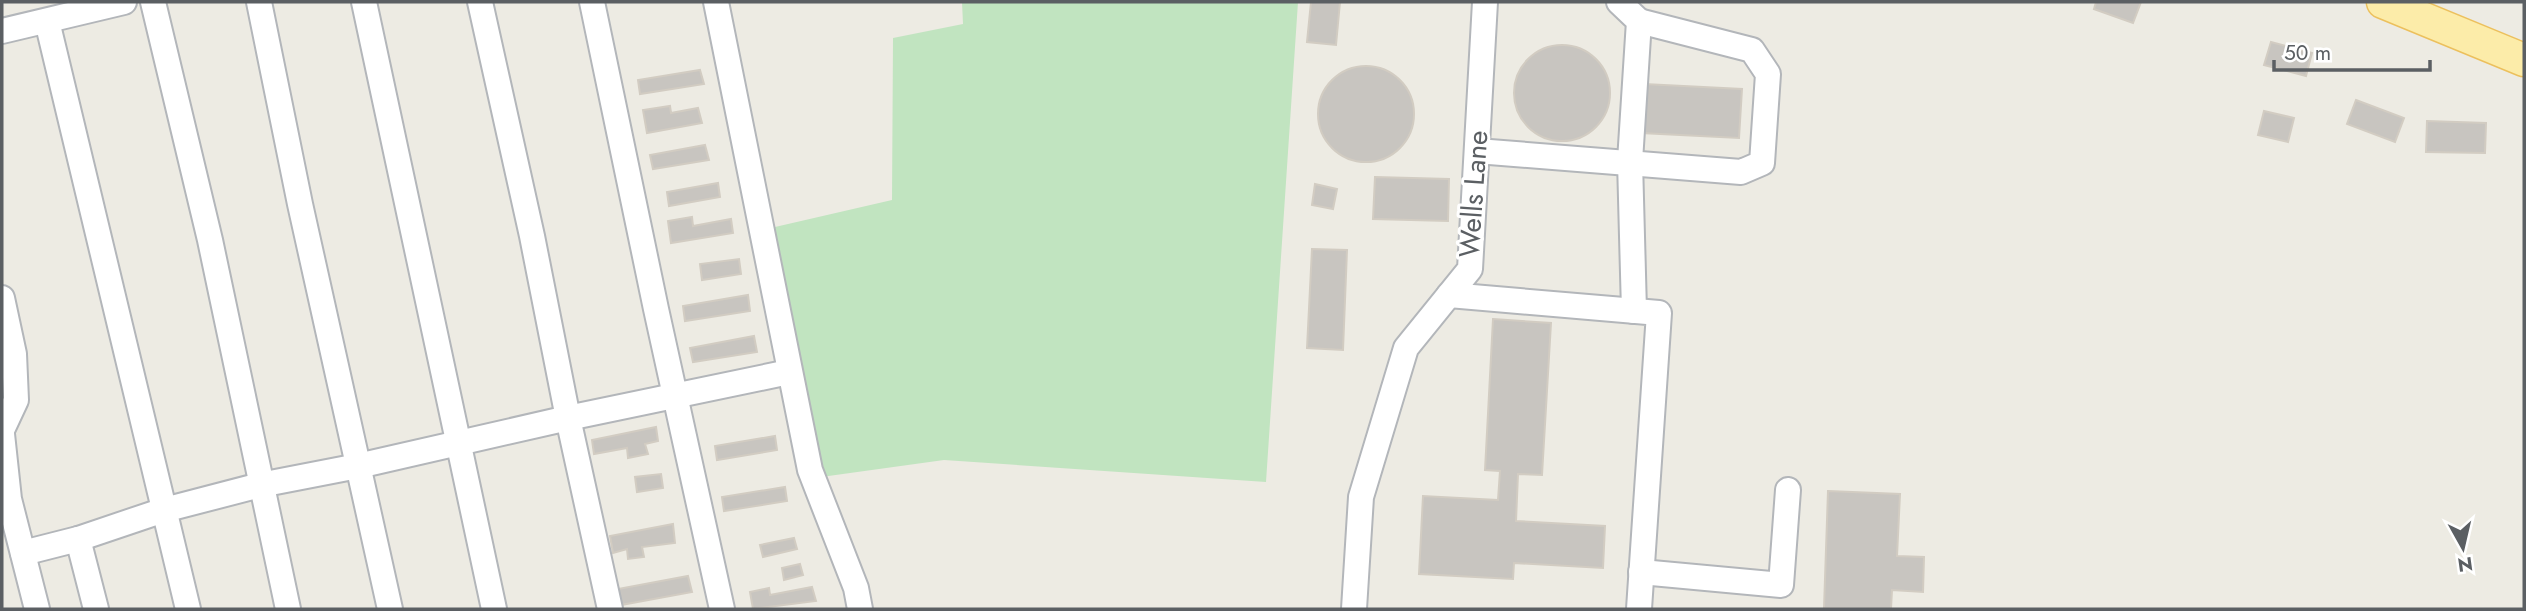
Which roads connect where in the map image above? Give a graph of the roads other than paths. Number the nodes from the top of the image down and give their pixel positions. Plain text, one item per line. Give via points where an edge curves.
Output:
1 (124, 2) edge
2 (153, 2) edge
3 (259, 2) edge
4 (364, 2) edge
5 (480, 2) edge
6 (592, 2) edge
7 (716, 2) edge
8 (1485, 2) edge
9 (1619, 2) edge
10 (2383, 2) edge
11 (47, 21) junction
12 (1639, 21) junction
13 (2, 32) edge
14 (2524, 60) edge
15 (1476, 150) junction
16 (1630, 161) junction
17 (1449, 295) junction
18 (2, 298) edge
19 (1634, 311) junction
20 (789, 372) junction
21 (675, 396) junction
22 (568, 418) junction
23 (2, 432) edge
24 (458, 442) junction
25 (358, 466) junction
26 (260, 485) junction
27 (1788, 490) dead end
28 (164, 510) junction
29 (78, 539) junction
30 (23, 552) junction
31 (1641, 572) junction
32 (37, 609) edge
33 (96, 609) edge
34 (188, 609) edge
35 (288, 609) edge
36 (390, 609) edge
37 (494, 609) edge
38 (610, 609) edge
39 (722, 609) edge
40 (860, 609) edge
41 (1354, 609) edge
42 (1639, 609) edge

1 - 11 street
2 - 26 street
3 - 25 street
4 - 24 street
5 - 22 street
6 - 21 street
7 - 20 street
8 - 15 street, Wells Lane
9 - 12 street
10 - 14 main road
11 - 13 street
11 - 28 street
12 - 16 street
12 - 16 street via 1752,50 1768,74 1762,163 1741,172
15 - 16 street
15 - 17 street, Wells Lane via 1470,269
16 - 19 street
17 - 19 street
17 - 41 street, Wells Lane via 1406,348 1368,472 1361,497
18 - 23 street via 14,354 16,400
19 - 31 street via 1659,313
20 - 21 street
20 - 40 street via 810,470
21 - 22 street
21 - 39 street
22 - 24 street
22 - 38 street
23 - 30 street via 9,499
24 - 25 street
24 - 37 street
25 - 26 street
25 - 36 street
26 - 28 street
26 - 35 street
27 - 31 street via 1781,585
28 - 29 street
28 - 34 street
29 - 30 street
29 - 33 street
30 - 32 street
31 - 42 street

